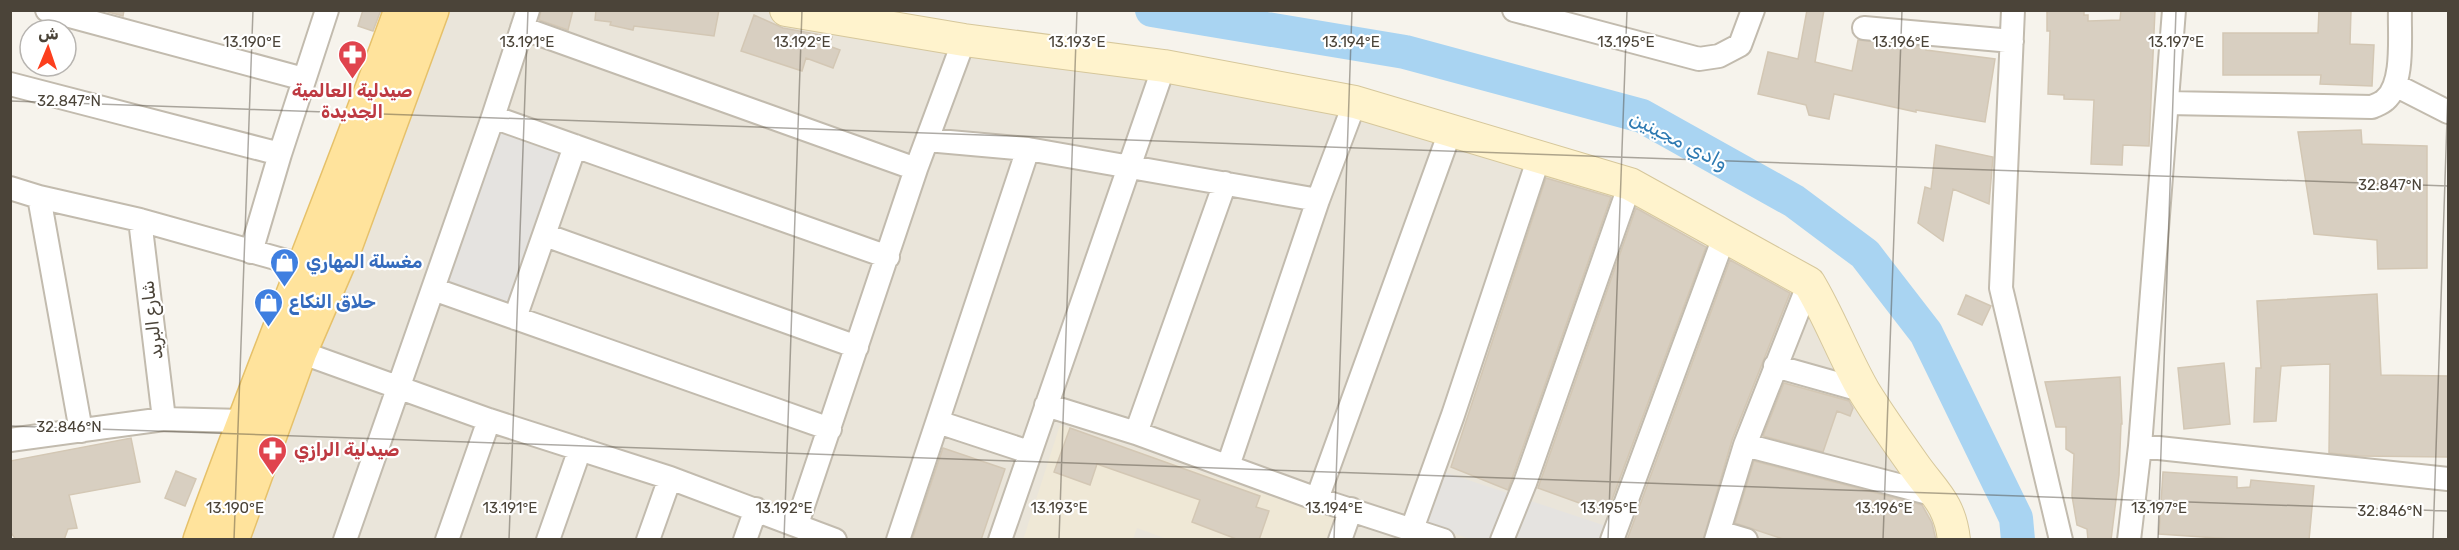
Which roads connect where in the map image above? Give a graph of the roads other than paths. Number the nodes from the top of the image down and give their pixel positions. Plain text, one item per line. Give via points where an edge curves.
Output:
1 (47, 10) edge
2 (327, 10) edge
3 (401, 10) edge
4 (432, 10) edge
5 (786, 10) edge
6 (1515, 10) edge
7 (1753, 10) edge
8 (2013, 10) edge
9 (2174, 10) edge
10 (2400, 10) edge
11 (75, 14) edge
12 (525, 19) edge
13 (1864, 28) dead end
14 (964, 40) junction
15 (2012, 41) junction
16 (1164, 66) junction
17 (304, 79) junction
18 (10, 84) edge
19 (2395, 85) junction
20 (1355, 102) junction
21 (2167, 103) junction
22 (2448, 112) edge
23 (493, 117) junction
24 (1451, 129) junction
25 (927, 140) junction
26 (575, 146) junction
27 (1028, 149) junction
28 (280, 154) junction
29 (1539, 157) junction
30 (1131, 168) junction
31 (916, 169) junction
32 (1224, 183) junction
33 (1630, 184) junction
34 (10, 188) edge
35 (39, 197) junction
36 (1318, 200) junction
37 (140, 220) junction
38 (545, 235) junction
39 (1724, 237) junction
40 (251, 252) junction
41 (888, 257) junction
42 (304, 266) junction
43 (1809, 283) junction
44 (433, 289) junction
45 (515, 318) junction
46 (857, 347) junction
47 (300, 352) junction
48 (1775, 366) junction
49 (399, 388) junction
50 (1864, 391) junction
51 (1046, 405) junction
52 (164, 420) junction
53 (489, 420) junction
54 (243, 421) junction
55 (938, 422) junction
56 (830, 429) junction
57 (81, 431) junction
58 (1136, 433) junction
59 (10, 440) edge
60 (1745, 445) junction
61 (2140, 446) junction
62 (580, 449) junction
63 (1029, 452) junction
64 (1228, 466) junction
65 (670, 478) junction
66 (2448, 479) edge
67 (1940, 495) junction
68 (1317, 498) junction
69 (756, 509) junction
70 (1351, 509) junction
71 (797, 524) junction
72 (1412, 528) junction
73 (1718, 536) edge
74 (200, 540) edge
75 (232, 540) edge
76 (345, 540) edge
77 (447, 540) edge
78 (548, 540) edge
79 (648, 540) edge
80 (745, 540) edge
81 (835, 540) edge
82 (898, 540) edge
83 (1000, 540) edge
84 (1340, 540) edge
85 (1443, 540) edge
86 (1502, 540) edge
87 (1612, 540) edge
88 (1746, 540) edge
89 (1954, 540) edge
90 (2061, 540) edge
91 (2129, 540) edge

1 - 11 street
2 - 17 street
3 - 42 main road
4 - 47 main road via 344,250
5 - 14 street
6 - 7 street via 1699,59 1719,56 1740,45
8 - 15 street
9 - 21 street
10 - 19 street
11 - 17 street
12 - 23 street
12 - 31 street
13 - 15 street
14 - 16 street
14 - 25 street
15 - 90 street via 2002,302
16 - 20 street
16 - 30 street
17 - 28 street
18 - 28 street
19 - 21 street via 2385,100 2372,107
19 - 22 street
20 - 24 street
20 - 36 street
21 - 61 street
23 - 26 street
23 - 44 street
24 - 29 street
24 - 68 street
25 - 27 street
25 - 31 street
26 - 38 street
26 - 41 street
27 - 30 street
27 - 55 street
28 - 40 street
29 - 33 street
29 - 72 street
30 - 32 street
30 - 51 street
31 - 41 street
32 - 36 street
32 - 58 street
33 - 39 street
33 - 86 street
34 - 35 street
35 - 37 street
35 - 57 street
36 - 64 street
37 - 40 street
37 - 52 street, شارع البريد
38 - 45 street
38 - 46 street
39 - 43 street
39 - 87 street
40 - 42 street
41 - 46 street
42 - 54 main road
43 - 48 street
43 - 50 street
44 - 45 street
44 - 49 street
45 - 56 street
46 - 56 street
47 - 49 street
47 - 75 main road
48 - 50 street
48 - 60 street
49 - 53 street
49 - 76 street
50 - 67 street
51 - 58 street
51 - 63 street
52 - 54 street
52 - 57 street
53 - 62 street
53 - 77 street
54 - 74 main road
55 - 63 street
55 - 82 street
56 - 71 street
57 - 59 street
58 - 64 street
60 - 67 street
60 - 73 street
61 - 66 street
61 - 91 street
62 - 65 street
62 - 78 street
63 - 83 street
64 - 68 street
65 - 69 street
65 - 79 street
67 - 89 street via 1953,526
68 - 70 street
69 - 71 street
69 - 80 street
70 - 72 street
70 - 84 street
71 - 81 street
72 - 85 street
73 - 88 street

